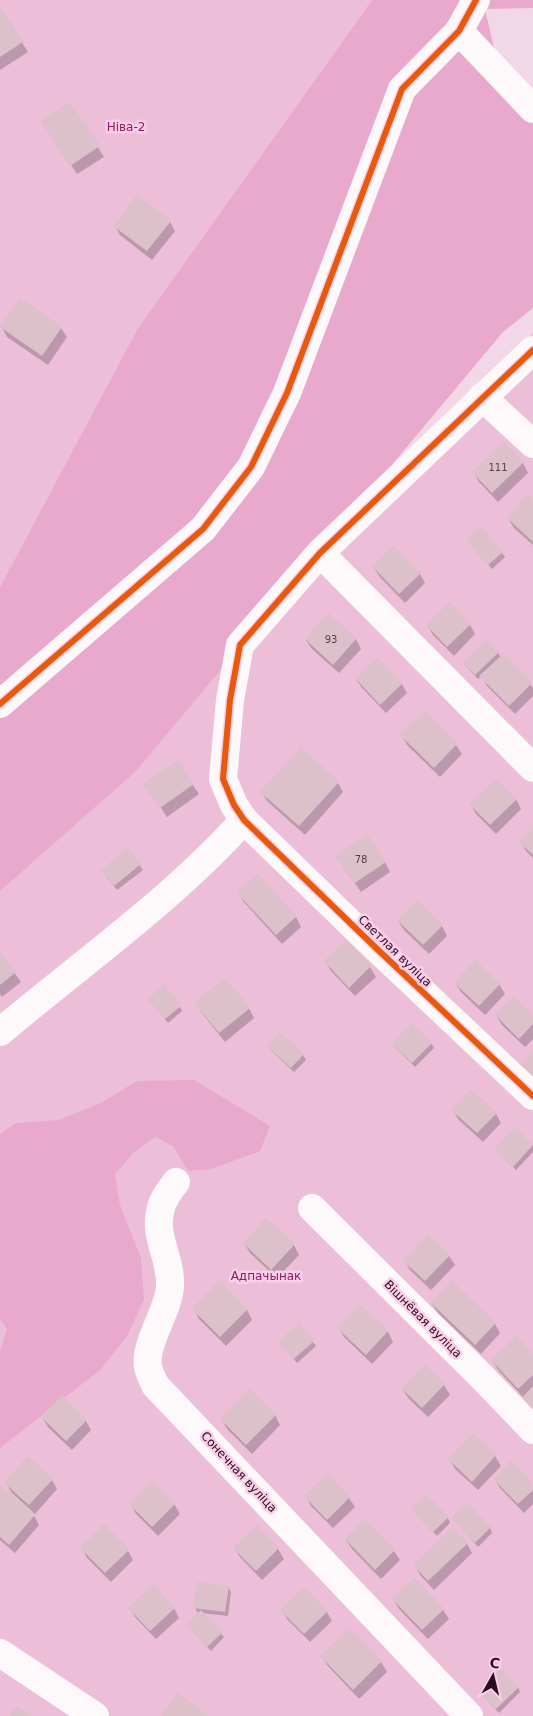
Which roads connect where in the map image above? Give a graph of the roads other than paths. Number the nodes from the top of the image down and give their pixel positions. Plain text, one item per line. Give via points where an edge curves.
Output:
1 (476, 0) edge
2 (459, 32) junction
3 (533, 109) edge
4 (533, 350) edge
5 (482, 397) junction
6 (533, 444) edge
7 (320, 554) junction
8 (0, 704) edge
9 (533, 768) edge
10 (244, 820) junction
11 (0, 1032) edge
12 (533, 1096) edge
13 (176, 1182) dead end
14 (312, 1208) dead end
15 (533, 1430) edge
16 (0, 1653) edge
17 (95, 1716) edge
18 (469, 1716) edge

1 - 2 street
2 - 3 street
2 - 8 street via 402,89 287,393 251,467 203,529
4 - 5 street, Светлая вуліца
5 - 6 street
5 - 7 street, Светлая вуліца
7 - 9 street
7 - 10 street, Светлая вуліца via 240,645 230,700 223,778
10 - 11 street via 216,851 150,909
10 - 12 street, Светлая вуліца
13 - 18 street, Сонечная вуліца via 167,1193 159,1213 161,1237 170,1267 170,1288 150,1348 148,1367 155,1385
14 - 15 street, Вішнёвая вуліца
16 - 17 street

